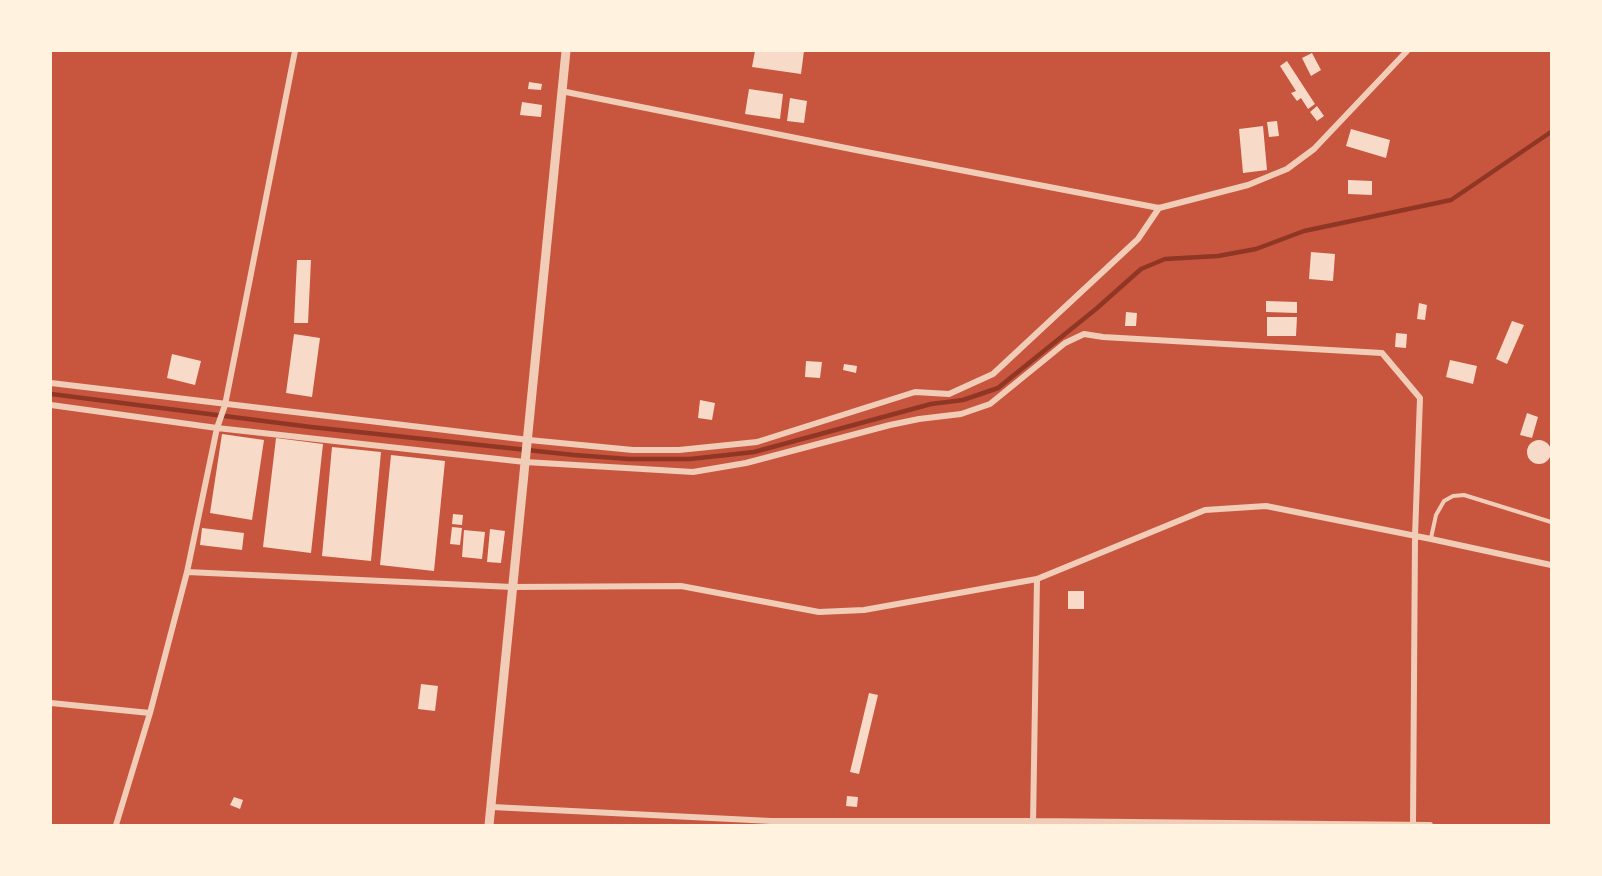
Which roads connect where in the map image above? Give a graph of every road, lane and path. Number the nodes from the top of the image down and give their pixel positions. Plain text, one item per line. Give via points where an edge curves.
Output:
1 (295, 51) edge
2 (566, 51) edge
3 (1407, 51) edge
4 (560, 91) junction
5 (1159, 207) junction
6 (51, 384) edge
7 (51, 405) edge
8 (225, 405) junction
9 (217, 428) junction
10 (529, 440) junction
11 (525, 462) junction
12 (1551, 522) edge
13 (1415, 536) junction
14 (1431, 538) junction
15 (1551, 565) edge
16 (187, 572) junction
17 (1036, 579) junction
18 (512, 587) junction
19 (51, 703) edge
20 (150, 713) junction
21 (492, 807) junction
22 (1033, 823) edge
23 (1413, 824) edge
24 (116, 825) edge
25 (489, 825) edge
26 (1430, 825) edge

1 - 8 street
2 - 4 street
3 - 5 street via 1314,149 1287,169 1248,185
4 - 5 street
4 - 10 street
5 - 10 street via 1138,239 993,374 949,394 915,392 757,442 633,450
6 - 8 street
7 - 9 street
8 - 9 street
8 - 10 street
9 - 11 street
9 - 16 street
10 - 11 street
11 - 13 street via 693,472 746,463 919,418 961,414 990,404 1065,343 1083,334 1382,353 1420,398
11 - 18 street
12 - 14 lane via 1464,495 1454,496 1444,501 1436,515
13 - 14 street
13 - 17 street via 1266,506 1205,510
13 - 23 street
14 - 15 street
16 - 18 street
16 - 20 street
17 - 18 street via 864,609 819,612 681,586
17 - 22 street
18 - 21 street
19 - 20 street
20 - 24 street
21 - 22 street via 771,821
21 - 25 street
22 - 23 street
23 - 26 street

